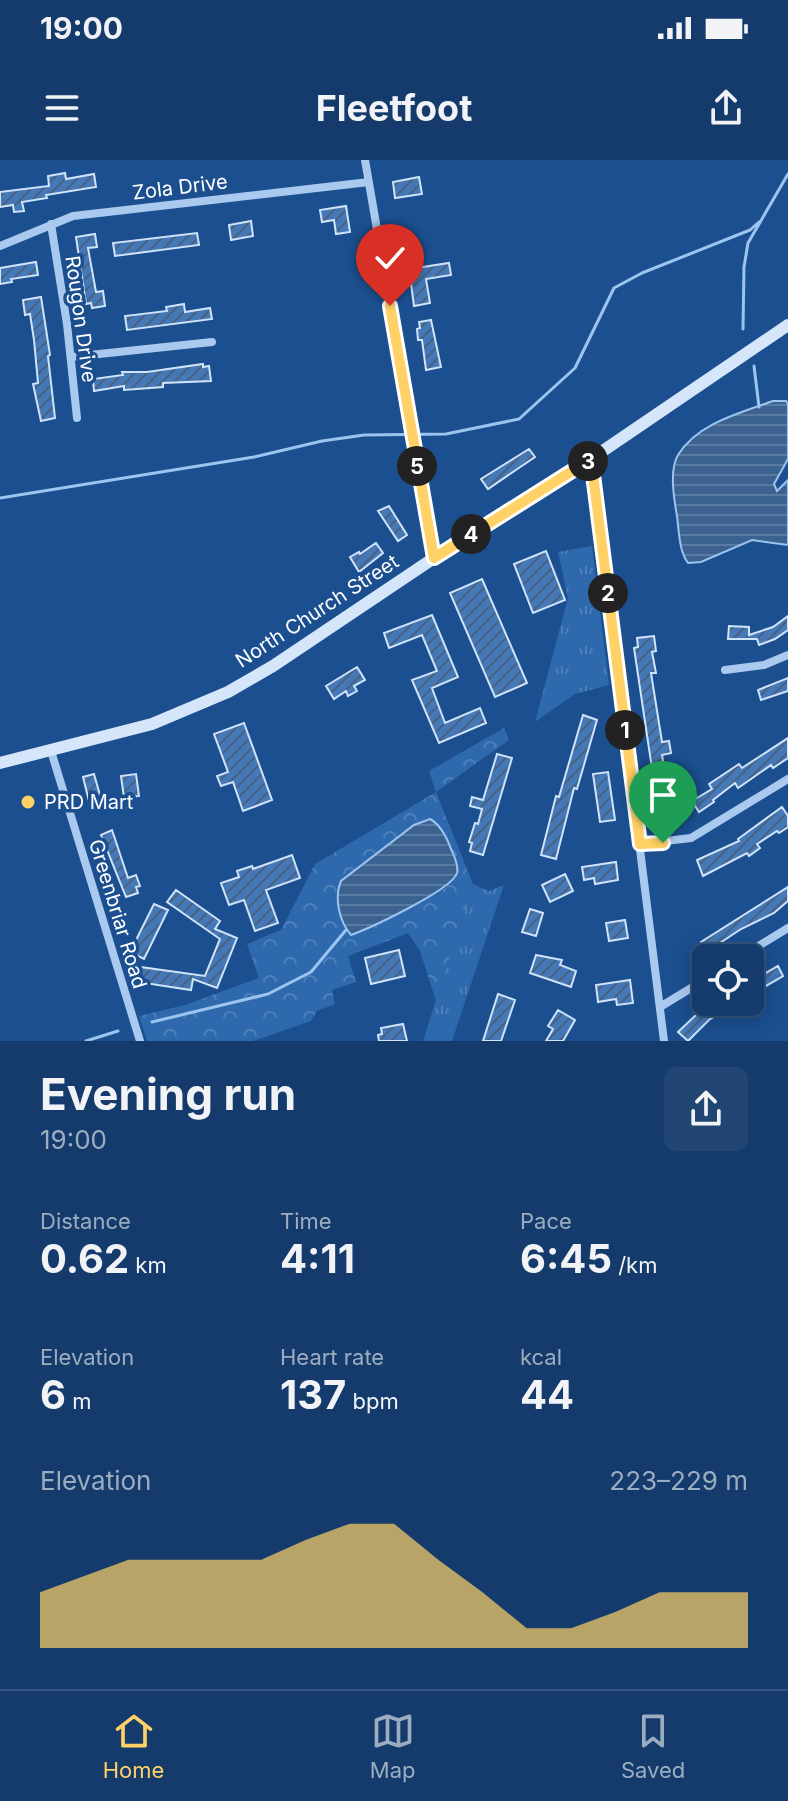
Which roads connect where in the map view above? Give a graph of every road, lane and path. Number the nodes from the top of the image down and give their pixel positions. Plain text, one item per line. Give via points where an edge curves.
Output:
1 (365, 160) edge
2 (369, 182) junction
3 (51, 224) junction
4 (0, 246) edge
5 (788, 325) edge
6 (212, 342) dead end
7 (71, 357) junction
8 (77, 418) dead end
9 (591, 459) junction
10 (434, 558) junction
11 (788, 655) edge
12 (725, 670) dead end
13 (51, 751) junction
14 (0, 763) edge
15 (788, 779) edge
16 (640, 844) junction
17 (788, 928) edge
18 (762, 944) edge
19 (692, 988) edge
20 (660, 1007) junction
21 (140, 1041) edge
22 (664, 1041) edge

1 - 2 street
2 - 3 street, Zola Drive via 73,216
2 - 10 street
3 - 4 street, Zola Drive
3 - 7 street, Rougon Drive
5 - 9 main road, North Church Street
6 - 7 street
7 - 8 street, Rougon Drive
9 - 10 main road, North Church Street
9 - 16 street
10 - 13 main road, North Church Street via 228,692 152,724
11 - 12 street via 764,665
13 - 14 main road, North Church Street
13 - 21 street, Greenbriar Road
15 - 16 street via 691,838
16 - 20 street
17 - 18 street
19 - 20 street
20 - 22 street

